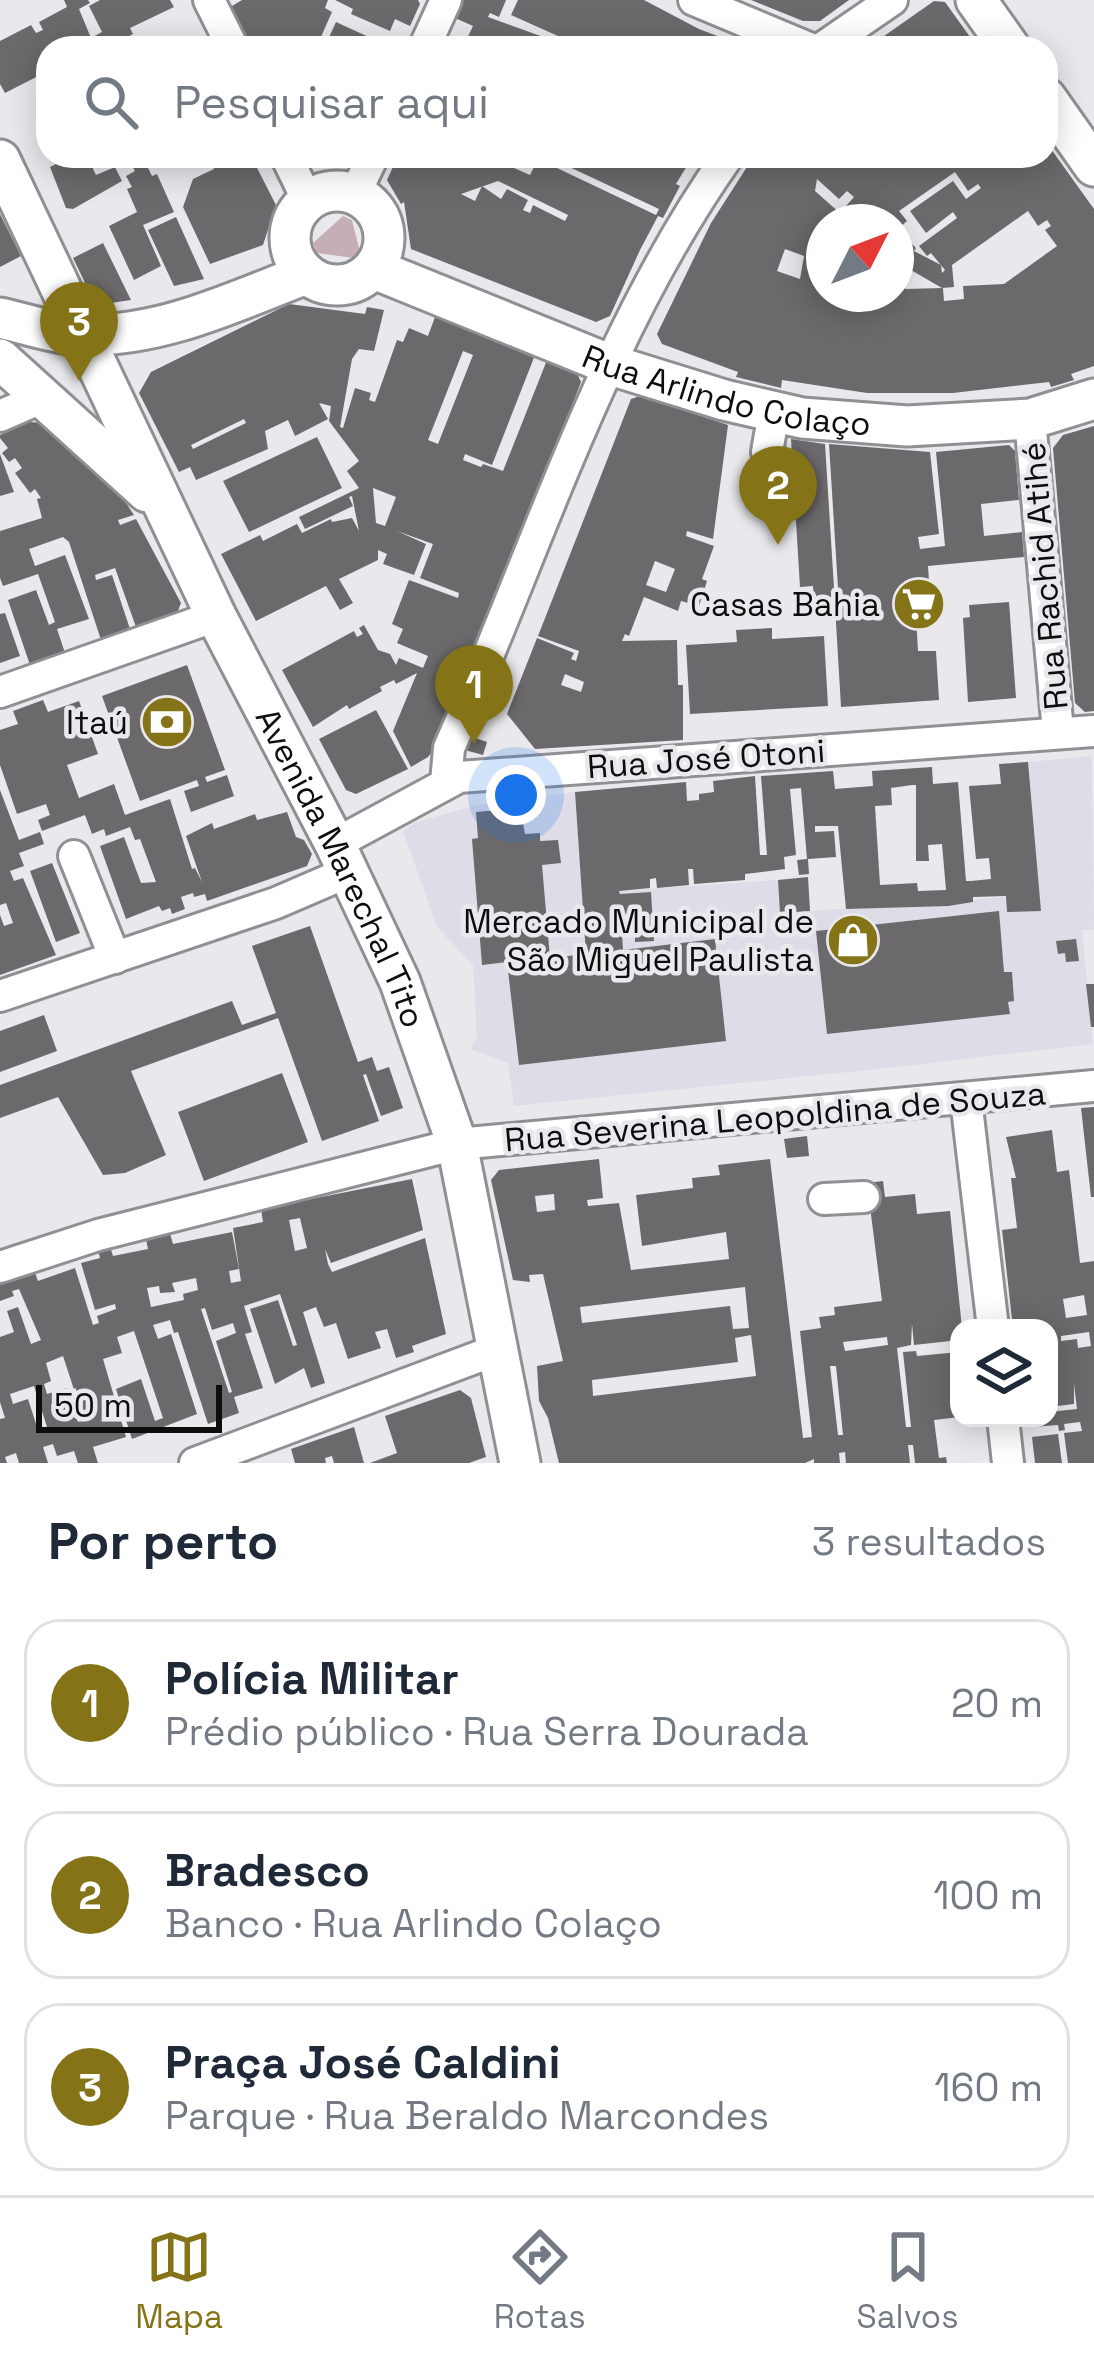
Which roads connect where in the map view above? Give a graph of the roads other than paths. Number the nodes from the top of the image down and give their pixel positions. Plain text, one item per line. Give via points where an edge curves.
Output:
1 (209, 0) edge
2 (446, 0) edge
3 (694, 0) edge
4 (892, 0) edge
5 (976, 0) edge
6 (226, 36) edge
7 (430, 36) edge
8 (780, 36) edge
9 (839, 36) edge
10 (1002, 36) edge
11 (1058, 115) edge
12 (0, 160) edge
13 (1094, 166) edge
14 (292, 168) edge
15 (368, 168) edge
16 (721, 168) edge
17 (356, 194) junction
18 (308, 201) junction
19 (374, 269) junction
20 (306, 274) junction
21 (0, 318) edge
22 (80, 335) junction
23 (0, 359) edge
24 (611, 365) junction
25 (40, 398) junction
26 (1094, 399) edge
27 (774, 412) junction
28 (0, 416) edge
29 (1030, 418) junction
30 (767, 452) dead end
31 (163, 506) junction
32 (216, 616) junction
33 (0, 692) edge
34 (1094, 731) edge
35 (1058, 733) junction
36 (446, 783) junction
37 (74, 856) dead end
38 (342, 858) junction
39 (115, 958) junction
40 (0, 996) edge
41 (1094, 1086) edge
42 (966, 1099) junction
43 (457, 1144) junction
44 (864, 1197) dead end
45 (824, 1199) dead end
46 (0, 1267) edge
47 (992, 1319) edge
48 (499, 1349) junction
49 (1004, 1427) edge
50 (195, 1463) edge
51 (520, 1463) edge
52 (1008, 1463) edge

1 - 6 street
2 - 7 street
3 - 8 street
4 - 9 street
5 - 10 main road
11 - 13 main road
12 - 22 main road
14 - 18 street
15 - 17 street
16 - 24 street
17 - 18 main road via 339,190
17 - 19 main road via 383,226
18 - 20 main road via 290,237
19 - 20 main road via 341,286
19 - 24 main road, Rua Arlindo Colaço
20 - 22 main road via 170,326
21 - 22 main road
22 - 31 main road
23 - 25 main road, Avenida Marechal Tito
24 - 27 main road, Rua Arlindo Colaço
24 - 36 street via 449,748
25 - 28 street
25 - 31 main road, Avenida Marechal Tito
26 - 29 main road, Rua Arlindo Colaço
27 - 29 main road, Rua Arlindo Colaço via 907,426
27 - 30 street
29 - 35 street, Rua Rachid Atihé
31 - 32 main road, Avenida Marechal Tito
32 - 33 street
32 - 38 main road, Avenida Marechal Tito
34 - 35 street, Rua José Otoni
35 - 36 street, Rua José Otoni
36 - 38 street, Rua José Otoni
37 - 39 street
38 - 39 street, Rua José Otoni via 276,903
38 - 43 main road, Avenida Marechal Tito via 400,982
39 - 40 street, Rua José Otoni
41 - 42 street, Rua Severina Leopoldina de Souza
42 - 43 street, Rua Severina Leopoldina de Souza
42 - 47 street
43 - 46 street, Rua Severina Leopoldina de Souza
43 - 48 main road, Avenida Marechal Tito
44 - 45 street
48 - 50 street
48 - 51 main road, Avenida Marechal Tito
49 - 52 street

